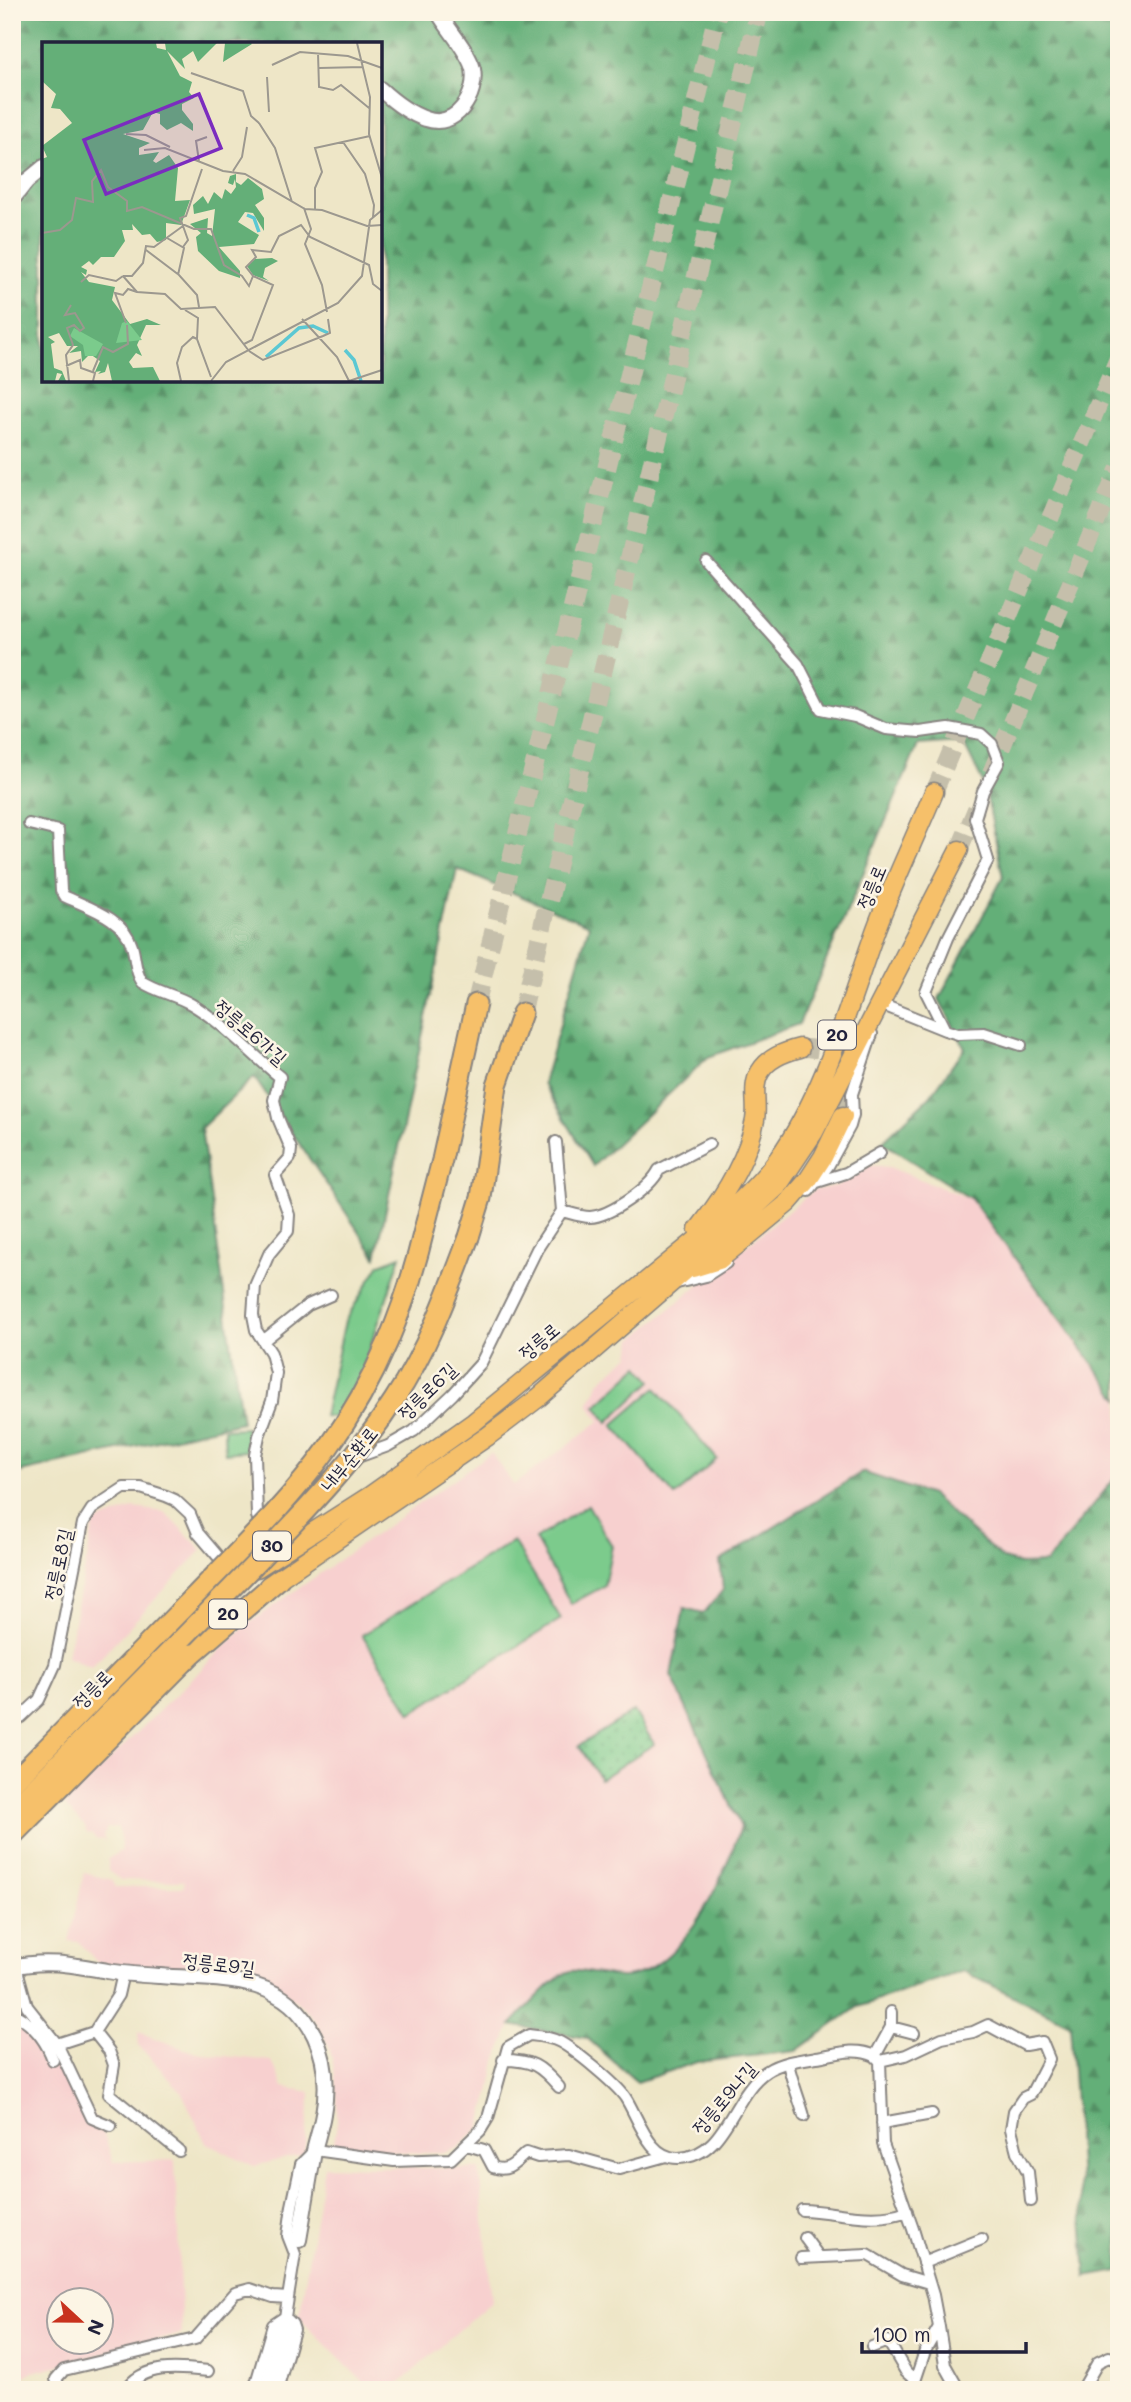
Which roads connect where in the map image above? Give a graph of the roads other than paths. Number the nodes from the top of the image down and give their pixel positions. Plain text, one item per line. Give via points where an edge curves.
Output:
1 (438, 12) edge
2 (382, 90) edge
3 (42, 169) edge
4 (12, 200) edge
5 (706, 561) dead end
6 (934, 792) tunnel mouth
7 (29, 824) dead end
8 (959, 850) tunnel mouth
9 (924, 916) junction
10 (476, 1004) tunnel mouth
11 (883, 1004) junction
12 (522, 1013) tunnel mouth
13 (945, 1030) junction
14 (1021, 1045) dead end
15 (800, 1048) tunnel mouth
16 (843, 1116) tunnel mouth
17 (556, 1142) dead end
18 (709, 1144) dead end
19 (880, 1153) dead end
20 (817, 1182) junction
21 (562, 1211) junction
22 (690, 1245) junction
23 (686, 1270) junction
24 (671, 1284) junction
25 (636, 1288) junction
26 (331, 1295) dead end
27 (263, 1341) junction
28 (576, 1367) junction
29 (266, 1542) junction
30 (279, 1579) junction
31 (238, 1580) junction
32 (123, 1688) junction
33 (151, 1689) junction
34 (12, 1721) edge
35 (106, 1751) junction
36 (12, 1785) edge
37 (67, 1790) junction
38 (12, 1798) edge
39 (12, 1813) edge
40 (12, 1836) edge
41 (12, 1842) edge
42 (14, 1966) edge
43 (123, 1973) junction
44 (891, 2012) dead end
45 (12, 2013) edge
46 (891, 2027) junction
47 (94, 2032) junction
48 (914, 2033) dead end
49 (57, 2044) junction
50 (878, 2059) junction
51 (54, 2060) dead end
52 (503, 2060) junction
53 (788, 2063) junction
54 (559, 2087) dead end
55 (932, 2114) dead end
56 (804, 2116) dead end
57 (882, 2123) junction
58 (111, 2126) dead end
59 (467, 2145) junction
60 (314, 2150) junction
61 (179, 2151) dead end
62 (666, 2156) junction
63 (1031, 2201) dead end
64 (802, 2210) dead end
65 (907, 2211) junction
66 (805, 2238) dead end
67 (982, 2239) dead end
68 (297, 2247) joint
69 (801, 2258) dead end
70 (819, 2258) junction
71 (923, 2263) junction
72 (929, 2283) junction
73 (288, 2298) junction
74 (284, 2322) junction
75 (939, 2327) junction
76 (872, 2347) dead end
77 (1119, 2361) edge
78 (208, 2371) dead end
79 (914, 2385) edge
80 (61, 2390) edge
81 (125, 2390) edge
82 (254, 2390) edge
83 (266, 2390) edge
84 (277, 2390) edge
85 (959, 2390) edge
86 (1082, 2390) edge

1 - 2 street via 472,64 474,78 465,105 442,121 427,120
3 - 4 street
5 - 13 street via 798,664 821,709 886,729 970,731 992,744 999,762 975,818 988,860 926,992
6 - 22 main road, 정릉로 / 20 via 799,1125 750,1191
7 - 27 street, 정릉로6가길 via 58,831 61,891 124,928 142,982 191,1004 280,1077 274,1100 291,1149 290,1158 275,1175 289,1215 288,1231 270,1254 255,1286 253,1315
8 - 9 main road, 20
9 - 11 street
9 - 23 main road, 20 via 798,1159 770,1194
10 - 36 highway, 내부순환로 / 30, bridge via 413,1278 368,1384 328,1448 264,1524
11 - 13 street
11 - 20 street via 856,1078 850,1126
12 - 39 highway, 내부순환로 / 30, bridge via 497,1085 481,1198 469,1237 442,1307 395,1400 341,1471
13 - 14 street via 984,1033
15 - 22 main road via 773,1059 760,1071 748,1143 737,1170
16 - 23 main road via 823,1157 788,1203 719,1260
17 - 21 street
18 - 21 street via 659,1170 636,1195 612,1209 591,1217
19 - 20 street via 846,1173
20 - 24 street via 772,1227 724,1265 706,1276
21 - 29 street, 정릉로6길 via 537,1250 481,1363 414,1431 333,1468
22 - 25 main road, 정릉로 / 20
23 - 24 main road, 20
24 - 28 main road, 20
25 - 28 main road via 625,1312 573,1355 568,1364
25 - 31 main road, 정릉로 / 20 via 474,1422
26 - 27 street via 308,1305
27 - 29 street, 정릉로6가길 via 276,1373 255,1455 257,1516
28 - 30 main road, 20 via 488,1436
29 - 31 street, 정릉로6길
30 - 33 main road, 20 via 212,1627
30 - 35 main road
30 - 40 highway, bridge via 192,1654
31 - 32 main road, 정릉로 / 20
31 - 34 street, 정릉로8길 via 175,1500 134,1487 118,1491 92,1509 83,1523 55,1665 39,1700
32 - 36 highway, bridge
32 - 38 main road, 정릉로 / 20
32 - 39 street
33 - 35 main road, 20
33 - 37 main road via 100,1744
35 - 37 main road, 20
37 - 41 main road, 20
42 - 43 street, 정릉로9길 via 45,1962
42 - 49 street, 정릉로9길 via 27,2006
43 - 47 street via 118,1995
43 - 60 street, 정릉로9길 via 256,1986 279,1995 297,2010 312,2028 325,2067 323,2114
44 - 46 street
45 - 51 street via 26,2020
46 - 48 street
46 - 50 street
47 - 49 street
47 - 61 street via 114,2065 109,2094
49 - 58 street, 정릉로9길 via 92,2118
50 - 53 street, 정릉로9나길 via 865,2051 847,2051
50 - 57 street
50 - 63 street via 906,2055 935,2040 988,2025 1025,2045 1042,2042 1049,2059 1031,2094 1014,2111 1011,2129 1028,2172
52 - 54 street via 537,2065
52 - 59 street via 488,2118
52 - 62 street via 508,2047 529,2035 559,2041 616,2087 649,2141
53 - 56 street, 정릉로9나길
53 - 62 street, 정릉로9나길 via 759,2077 703,2151 688,2157
55 - 57 street
57 - 65 street via 883,2144
59 - 60 street via 451,2159 405,2161
59 - 62 street, 정릉로9나길 via 484,2150 493,2168 500,2170 526,2154 569,2155 619,2169
60 - 68 street, 정릉로9길
64 - 65 street via 876,2217
65 - 71 street
66 - 70 street
67 - 71 street
68 - 73 street
69 - 70 street
70 - 72 street via 868,2255 902,2275
71 - 72 street
72 - 75 street
73 - 74 street
73 - 80 street via 250,2289 235,2293 195,2339 64,2371 56,2379
74 - 82 street via 274,2325
74 - 83 street
74 - 84 street via 294,2330
75 - 79 street
75 - 85 street via 944,2365
76 - 79 street via 888,2341
77 - 86 street via 1109,2357 1098,2362
78 - 81 street via 178,2368 144,2373

